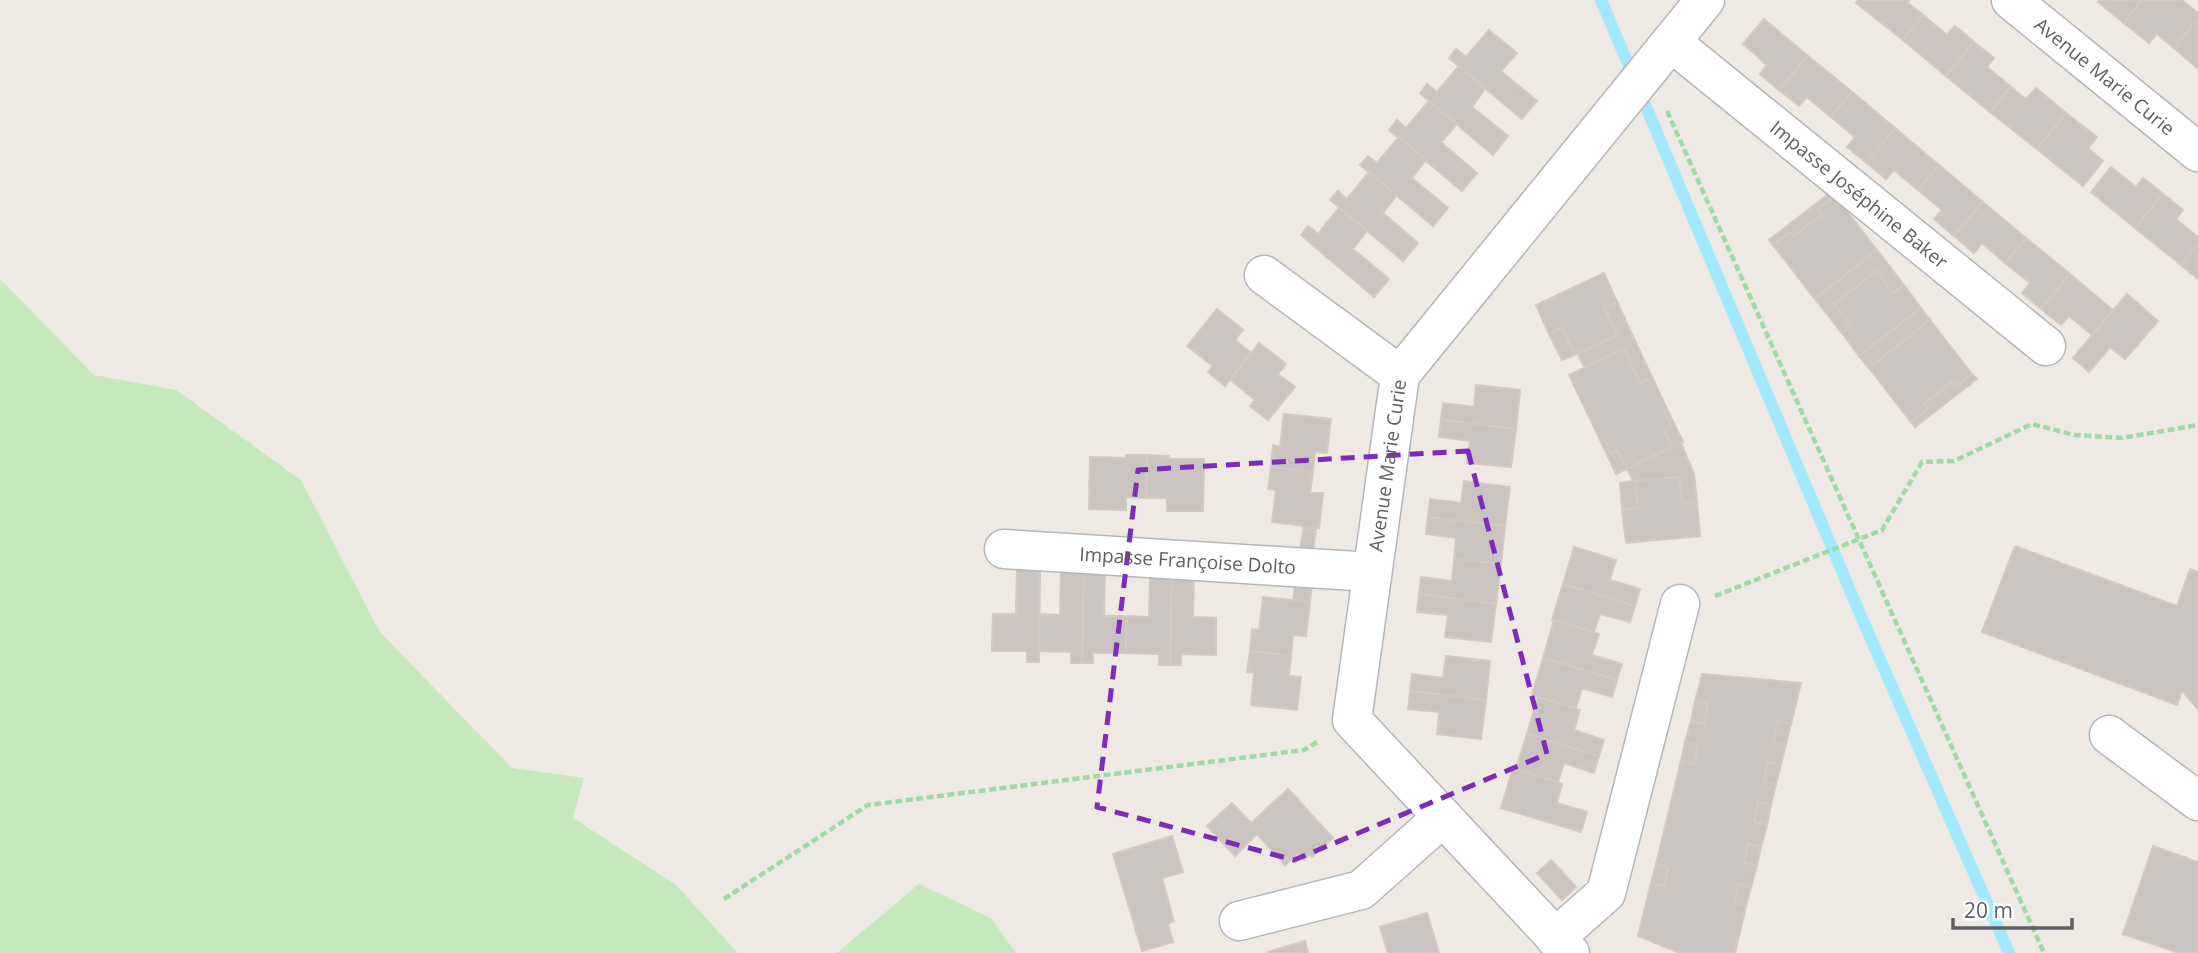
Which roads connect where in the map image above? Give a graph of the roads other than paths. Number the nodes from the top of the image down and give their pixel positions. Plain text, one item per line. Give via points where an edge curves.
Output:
1 (1704, 0) edge
2 (2011, 0) edge
3 (1655, 61) junction
4 (2198, 152) edge
5 (1264, 275) dead end
6 (2046, 346) dead end
7 (1399, 375) junction
8 (1004, 549) dead end
9 (1372, 572) junction
10 (1680, 604) road end
11 (2109, 735) dead end
12 (2198, 801) edge
13 (1443, 817) junction
14 (1239, 921) dead end
15 (1562, 945) edge

1 - 3 street, Avenue Marie Curie
2 - 4 street, Avenue Marie Curie
3 - 6 street, Impasse Joséphine Baker
3 - 7 street, Avenue Marie Curie
5 - 7 street
7 - 9 street, Avenue Marie Curie
8 - 9 street, Impasse Françoise Dolto
9 - 13 street, Avenue Marie Curie via 1352,720
10 - 15 street via 1606,893
11 - 12 street
13 - 14 street via 1361,890
13 - 15 street

